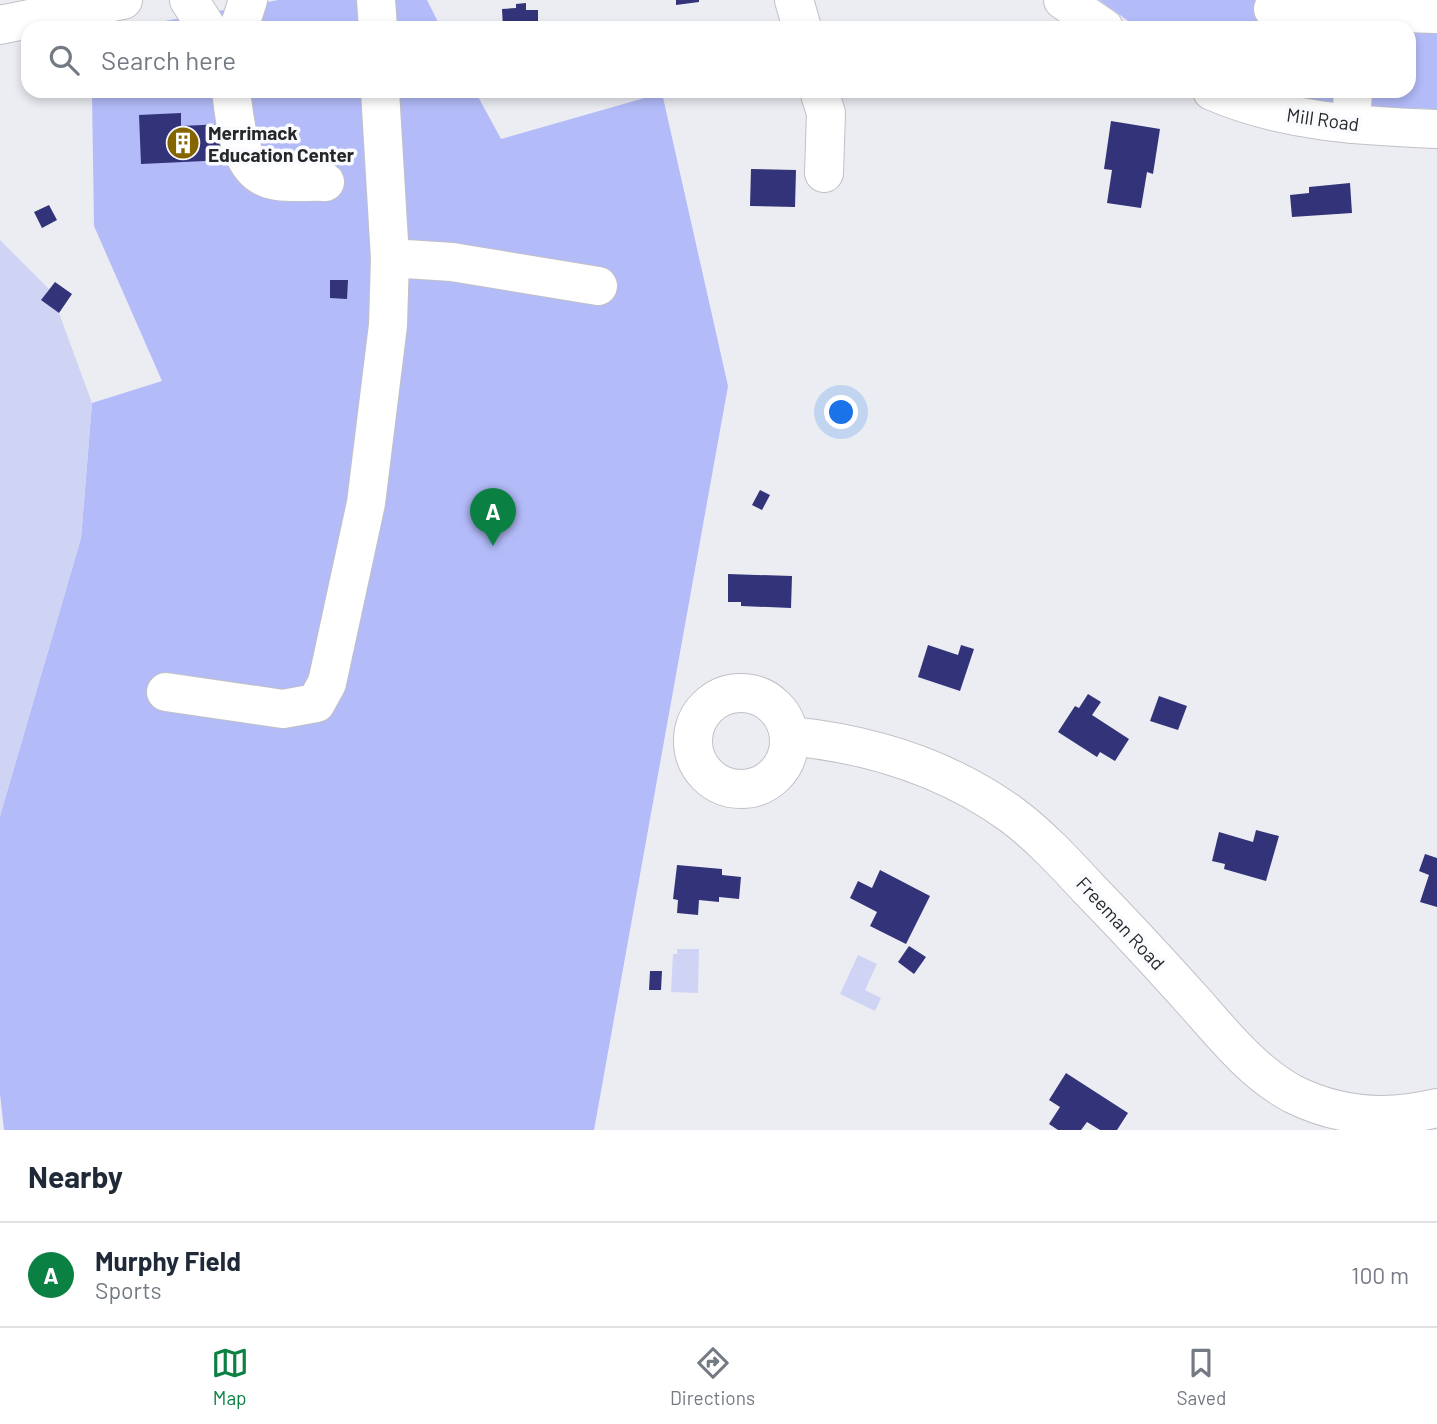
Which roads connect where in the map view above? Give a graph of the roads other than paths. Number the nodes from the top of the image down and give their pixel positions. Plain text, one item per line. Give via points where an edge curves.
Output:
1 (123, 0) edge
2 (189, 0) edge
3 (248, 0) edge
4 (376, 0) edge
5 (794, 0) edge
6 (1273, 9) dead end
7 (1437, 14) edge
8 (1358, 20) edge
9 (202, 21) edge
10 (241, 21) edge
11 (378, 21) edge
12 (800, 21) edge
13 (0, 24) edge
14 (232, 98) edge
15 (380, 98) edge
16 (822, 98) edge
17 (1232, 98) edge
18 (1352, 108) edge
19 (1437, 128) edge
20 (824, 173) dead end
21 (325, 182) dead end
22 (390, 258) junction
23 (598, 286) dead end
24 (166, 692) dead end
25 (790, 736) dead end
26 (1437, 1108) edge

1 - 13 street
2 - 9 street
3 - 10 street
4 - 11 street
5 - 12 street
6 - 8 street
7 - 8 street
14 - 21 street via 240,141 255,170 279,181
15 - 22 street
16 - 20 street via 826,113
17 - 18 street, Mill Road via 1275,113
18 - 19 street, Mill Road
22 - 23 street via 452,262
22 - 24 street via 388,325 366,503 327,683 316,703 284,709
25 - 26 street, Freeman Road via 901,757 935,770 1013,816 1133,934 1242,1055 1294,1094 1362,1115 1394,1116

